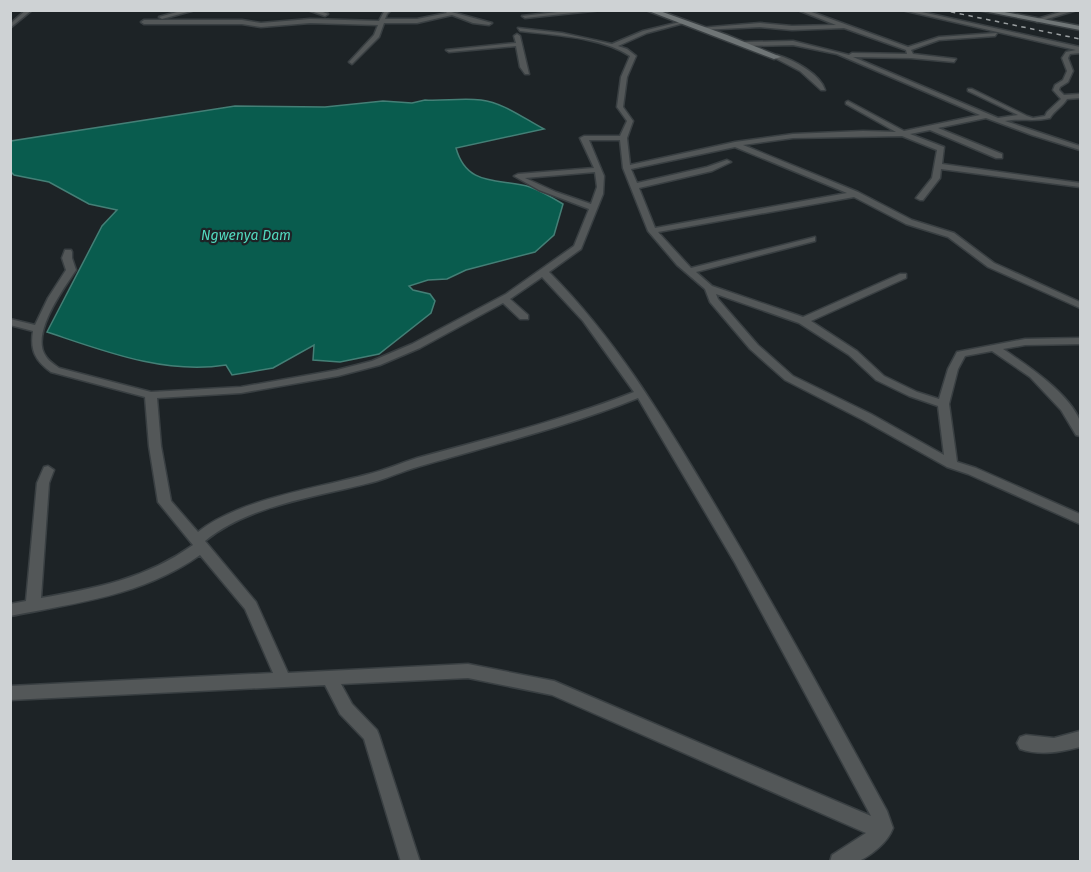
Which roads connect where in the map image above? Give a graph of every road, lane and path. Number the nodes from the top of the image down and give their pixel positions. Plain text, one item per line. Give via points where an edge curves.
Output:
1 (30, 10) edge
2 (194, 10) edge
3 (310, 10) edge
4 (389, 10) edge
5 (445, 10) edge
6 (600, 10) edge
7 (649, 10) edge
8 (800, 10) edge
9 (904, 10) edge
10 (981, 10) edge
11 (1075, 10) edge
12 (526, 13) edge
13 (325, 14) dead end
14 (453, 14) junction
15 (1037, 20) junction
16 (381, 22) junction
17 (682, 22) junction
18 (489, 23) dead end
19 (844, 26) junction
20 (10, 27) edge
21 (520, 28) junction
22 (702, 28) junction
23 (1080, 28) edge
24 (1001, 33) junction
25 (519, 44) junction
26 (746, 44) junction
27 (612, 46) junction
28 (908, 49) junction
29 (450, 50) dead end
30 (1080, 50) edge
31 (845, 55) junction
32 (911, 56) junction
33 (777, 57) joint
34 (954, 60) dead end
35 (351, 62) dead end
36 (527, 73) dead end
37 (823, 89) dead end
38 (970, 90) dead end
39 (1080, 96) edge
40 (1063, 97) junction
41 (848, 103) dead end
42 (987, 116) junction
43 (1024, 116) junction
44 (996, 120) junction
45 (932, 128) junction
46 (904, 134) junction
47 (623, 138) junction
48 (735, 144) junction
49 (1080, 148) edge
50 (999, 156) dead end
51 (727, 162) dead end
52 (938, 166) junction
53 (627, 168) junction
54 (597, 170) junction
55 (1080, 185) edge
56 (635, 186) junction
57 (855, 194) junction
58 (920, 198) dead end
59 (593, 207) junction
60 (652, 231) junction
61 (812, 239) dead end
62 (69, 252) dead end
63 (690, 271) junction
64 (544, 273) junction
65 (903, 276) dead end
66 (709, 288) junction
67 (504, 299) junction
68 (1080, 304) edge
69 (524, 317) dead end
70 (803, 321) junction
71 (10, 322) edge
72 (38, 328) junction
73 (1080, 341) edge
74 (992, 347) junction
75 (642, 393) junction
76 (151, 395) junction
77 (943, 404) junction
78 (1080, 432) edge
79 (951, 464) junction
80 (48, 470) dead end
81 (1080, 519) edge
82 (198, 544) junction
83 (33, 605) junction
84 (10, 610) edge
85 (330, 678) junction
86 (284, 679) junction
87 (10, 693) edge
88 (1080, 739) edge
89 (1026, 743) dead end
90 (884, 828) junction
91 (411, 861) edge
92 (839, 861) edge

1 - 20 street
2 - 16 street via 144,22
3 - 13 street
4 - 16 street
5 - 14 street
6 - 12 street
7 - 17 street
8 - 19 street
9 - 24 street
10 - 15 street
11 - 15 street
12 - 21 street
14 - 16 street
14 - 18 street
15 - 23 street
16 - 35 street via 377,36
17 - 22 street
17 - 27 street
19 - 22 street
19 - 28 street
21 - 25 street
21 - 27 street
22 - 26 street
24 - 28 street via 934,40
24 - 30 street
25 - 29 street
25 - 36 street
26 - 31 street via 793,43
26 - 33 street
27 - 47 street via 633,57 624,77 620,106 630,121
28 - 32 street
30 - 40 street via 1065,58 1070,71 1066,81 1056,88
31 - 32 street
31 - 42 street
32 - 34 street
33 - 37 street via 806,72
38 - 43 street
39 - 40 street
40 - 43 street via 1048,117 1033,120
41 - 46 street
42 - 44 street
42 - 45 street
43 - 44 street
44 - 49 street
45 - 46 street
45 - 50 street
46 - 48 street via 793,136
46 - 52 street via 941,149
47 - 53 street
47 - 54 street via 584,138
48 - 53 street
48 - 57 street
51 - 56 street
52 - 55 street
52 - 58 street via 936,178
53 - 56 street
54 - 59 street via 602,184
54 - 59 street via 518,176
56 - 60 street
57 - 60 street
57 - 68 street via 909,222 951,236 991,265
59 - 64 street via 578,247
60 - 63 street
61 - 63 street
62 - 72 street via 71,270
63 - 66 street
64 - 67 street
64 - 75 street via 586,318
65 - 70 street
66 - 70 street
66 - 79 street via 713,300 754,347 789,378
67 - 69 street
67 - 76 street via 376,363 241,390
70 - 77 street via 853,353 880,378
71 - 72 street
72 - 76 street via 38,353 55,370
73 - 74 street
74 - 77 street via 961,354
74 - 78 street via 1034,375 1066,408
75 - 82 street via 552,424 234,518 207,531
75 - 90 street via 730,540
76 - 82 street via 165,502
77 - 79 street
79 - 81 street
80 - 83 street via 43,483
82 - 83 street via 188,557 156,576 116,590
82 - 86 street via 251,606
83 - 84 street
85 - 86 street
85 - 90 street via 468,671 554,688 865,824
85 - 91 street via 346,709 371,735
86 - 87 street
88 - 89 street via 1054,746
90 - 92 street via 871,842

